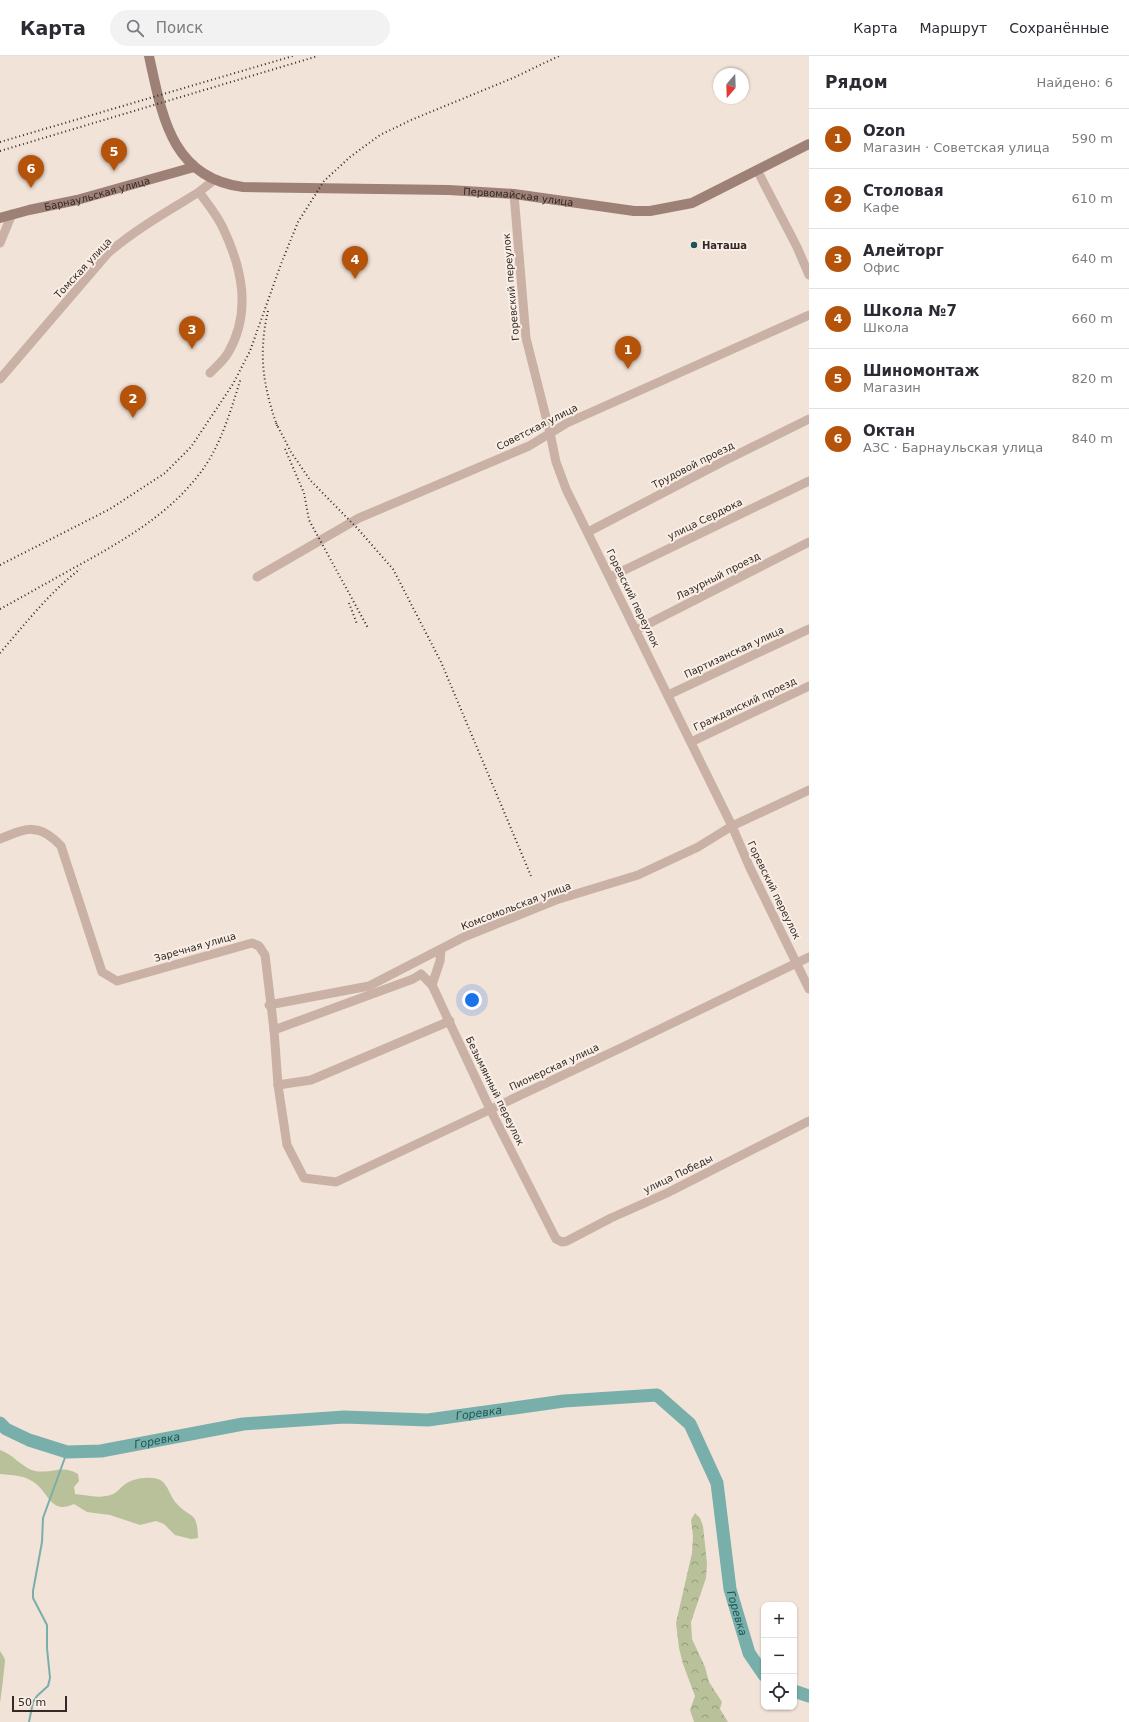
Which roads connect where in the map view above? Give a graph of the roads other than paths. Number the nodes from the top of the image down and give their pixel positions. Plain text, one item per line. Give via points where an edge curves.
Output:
1 (149, 56) edge
2 (809, 144) edge
3 (194, 167) junction
4 (757, 170) junction
5 (214, 180) junction
6 (199, 192) junction
7 (514, 194) junction
8 (12, 214) junction
9 (0, 218) edge
10 (0, 243) edge
11 (809, 275) edge
12 (809, 315) edge
13 (210, 373) dead end
14 (0, 379) edge
15 (809, 419) edge
16 (550, 433) junction
17 (809, 481) edge
18 (588, 532) junction
19 (809, 542) edge
20 (257, 576) dead end
21 (610, 577) junction
22 (809, 629) edge
23 (636, 630) junction
24 (809, 686) edge
25 (668, 695) junction
26 (691, 742) junction
27 (809, 790) edge
28 (732, 826) junction
29 (0, 839) edge
30 (441, 950) junction
31 (809, 957) edge
32 (797, 962) junction
33 (432, 985) junction
34 (809, 989) edge
35 (270, 1005) junction
36 (450, 1021) junction
37 (274, 1030) junction
38 (278, 1085) junction
39 (490, 1109) junction
40 (809, 1121) edge
41 (304, 1178) joint
42 (556, 1239) joint

1 - 3 main road via 158,104 171,136
2 - 4 main road, Первомайская улица
3 - 5 main road, Первомайская улица
3 - 8 main road, Барнаульская улица via 77,200
4 - 7 main road, Первомайская улица via 692,203 650,211
4 - 11 street
5 - 6 street
5 - 7 main road, Первомайская улица via 226,185 243,187 436,189
6 - 13 street via 222,226 233,254 243,296 241,322 228,354
6 - 14 street, Томская улица via 150,222 108,253
7 - 16 street, Горевский переулок via 526,338
8 - 9 main road, Барнаульская улица
8 - 10 street
12 - 16 street, Советская улица via 567,423
15 - 18 street, Трудовой проезд
16 - 18 street, Горевский переулок via 556,462 566,489
16 - 20 street, Советская улица via 528,446 359,518
17 - 21 street, улица Сердюка
18 - 21 street, Горевский переулок
19 - 23 street, Лазурный проезд
21 - 23 street, Горевский переулок
22 - 25 street, Партизанская улица
23 - 25 street, Горевский переулок
24 - 26 street, Гражданский проезд
25 - 26 street, Горевский переулок
26 - 28 street, Горевский переулок
27 - 28 street, Комсомольская улица
28 - 30 street, Комсомольская улица via 698,848 638,875 556,900
28 - 32 street, Горевский переулок
29 - 35 street, Заречная улица via 24,829 34,830 48,834 60,846 102,972 117,981 252,943 259,946 265,955
30 - 33 street
30 - 35 street, Комсомольская улица via 369,986
31 - 32 street, Пионерская улица
32 - 34 street, Горевский переулок
32 - 39 street, Пионерская улица
33 - 36 street, Безымянный переулок
33 - 37 street via 421,974
35 - 37 street, Заречная улица
36 - 38 street via 311,1080
36 - 39 street, Безымянный переулок
37 - 38 street, Заречная улица
38 - 41 street, Заречная улица via 287,1145
39 - 41 street, Пионерская улица via 336,1182
39 - 42 street, Безымянный переулок
40 - 42 street, улица Победы via 568,1241

